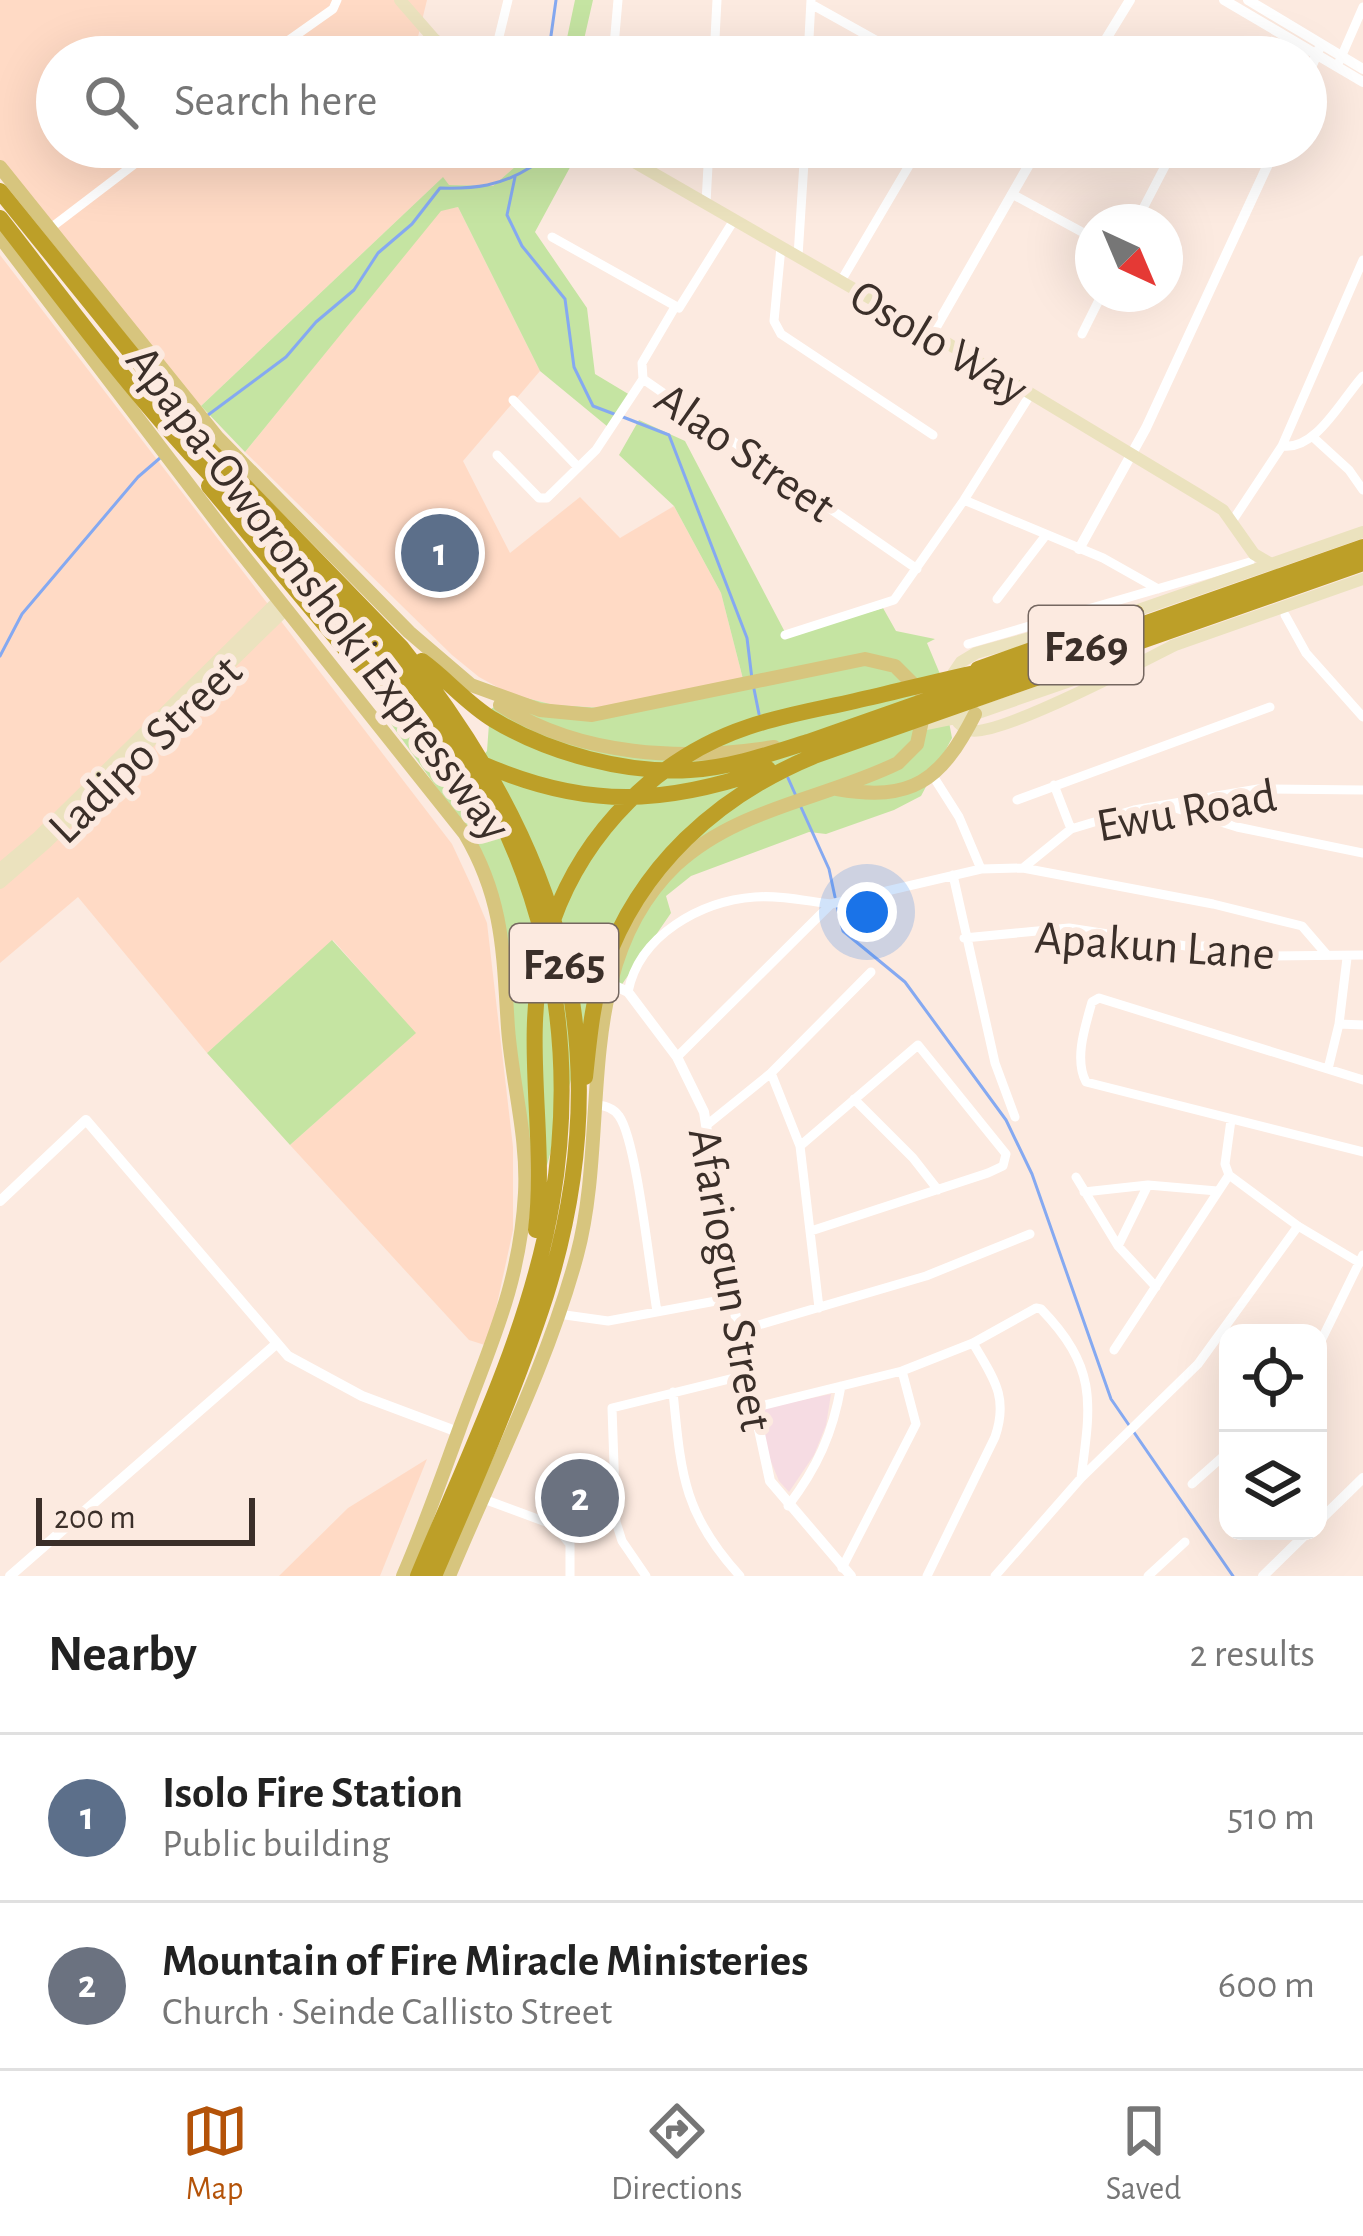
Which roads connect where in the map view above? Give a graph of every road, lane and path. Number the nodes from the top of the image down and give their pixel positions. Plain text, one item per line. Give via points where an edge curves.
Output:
1 (337, 0) edge
2 (508, 0) edge
3 (618, 0) edge
4 (718, 0) edge
5 (1130, 0) edge
6 (1224, 0) edge
7 (1248, 0) edge
8 (811, 2) edge
9 (408, 4) edge
10 (1363, 7) edge
11 (295, 36) edge
12 (437, 36) edge
13 (499, 36) edge
14 (615, 36) edge
15 (715, 36) edge
16 (809, 36) edge
17 (870, 36) edge
18 (1112, 36) edge
19 (1294, 36) edge
20 (1300, 36) edge
21 (1327, 54) edge
22 (1340, 61) junction
23 (1363, 69) edge
24 (1363, 82) edge
25 (0, 166) edge
26 (129, 168) edge
27 (645, 168) edge
28 (708, 168) edge
29 (804, 168) edge
30 (908, 168) edge
31 (1027, 168) edge
32 (1164, 168) edge
33 (1267, 168) edge
34 (0, 191) edge
35 (1012, 194) junction
36 (706, 203) junction
37 (1145, 204) edge
38 (0, 218) edge
39 (734, 220) junction
40 (1075, 228) edge
41 (48, 230) junction
42 (0, 237) edge
43 (552, 238) dead end
44 (781, 248) junction
45 (798, 256) junction
46 (1363, 260) edge
47 (841, 281) junction
48 (676, 308) junction
49 (1093, 312) edge
50 (932, 334) junction
51 (1082, 334) dead end
52 (1362, 378) edge
53 (643, 379) junction
54 (1030, 394) junction
55 (513, 400) dead end
56 (175, 423) junction
57 (933, 435) dead end
58 (1314, 438) junction
59 (1282, 446) junction
60 (206, 448) junction
61 (497, 455) dead end
62 (1132, 455) junction
63 (578, 467) junction
64 (1363, 490) edge
65 (964, 500) junction
66 (1232, 520) junction
67 (1363, 532) edge
68 (1046, 535) junction
69 (1363, 547) edge
70 (1078, 549) junction
71 (1250, 563) junction
72 (1363, 563) edge
73 (1273, 565) junction
74 (916, 569) junction
75 (1363, 579) edge
76 (1158, 589) junction
77 (997, 599) dead end
78 (282, 605) junction
79 (1136, 613) junction
80 (1285, 615) dead end
81 (785, 635) dead end
82 (1102, 639) junction
83 (968, 644) dead end
84 (1175, 645) junction
85 (401, 647) junction
86 (1055, 656) junction
87 (956, 676) junction
88 (471, 686) junction
89 (1270, 706) dead end
90 (975, 714) junction
91 (1363, 717) edge
92 (896, 730) junction
93 (800, 752) junction
94 (769, 761) junction
95 (933, 776) junction
96 (1054, 785) junction
97 (832, 788) junction
98 (1363, 790) edge
99 (1017, 800) dead end
100 (1166, 805) junction
101 (1071, 830) junction
102 (1363, 853) edge
103 (1023, 868) junction
104 (0, 869) edge
105 (981, 869) junction
106 (953, 875) junction
107 (0, 883) edge
108 (837, 903) junction
109 (964, 938) junction
110 (1328, 955) junction
111 (1363, 956) edge
112 (1347, 958) junction
113 (871, 972) dead end
114 (611, 984) junction
115 (628, 992) junction
116 (1339, 1024) junction
117 (1363, 1025) edge
118 (677, 1057) junction
119 (1328, 1069) junction
120 (770, 1072) junction
121 (1363, 1080) edge
122 (854, 1099) junction
123 (594, 1104) junction
124 (1015, 1118) dead end
125 (579, 1120) junction
126 (1231, 1120) junction
127 (708, 1124) junction
128 (800, 1146) junction
129 (1363, 1151) edge
130 (1229, 1175) junction
131 (1076, 1177) dead end
132 (1148, 1185) junction
133 (938, 1190) junction
134 (1217, 1191) junction
135 (1084, 1192) junction
136 (0, 1202) edge
137 (1298, 1226) junction
138 (812, 1231) junction
139 (1030, 1234) dead end
140 (1118, 1246) junction
141 (1361, 1259) edge
142 (1156, 1287) junction
143 (732, 1298) junction
144 (819, 1308) junction
145 (657, 1312) junction
146 (558, 1314) junction
147 (1327, 1329) edge
148 (738, 1331) junction
149 (515, 1339) junction
150 (973, 1343) junction
151 (275, 1345) junction
152 (1114, 1350) dead end
153 (902, 1371) junction
154 (746, 1376) junction
155 (841, 1386) junction
156 (673, 1392) junction
157 (752, 1408) junction
158 (458, 1432) junction
159 (1219, 1460) edge
160 (1081, 1478) junction
161 (1363, 1478) edge
162 (1192, 1484) dead end
163 (482, 1498) junction
164 (788, 1506) junction
165 (1327, 1513) edge
166 (1300, 1540) edge
167 (1185, 1542) dead end
168 (847, 1572) edge
169 (10, 1576) edge
170 (404, 1576) edge
171 (418, 1576) edge
172 (434, 1576) edge
173 (449, 1576) edge
174 (570, 1576) edge
175 (646, 1576) edge
176 (740, 1576) edge
177 (927, 1576) edge
178 (995, 1576) edge
179 (1148, 1576) edge
180 (1262, 1576) edge

1 - 11 street
2 - 13 street
3 - 14 street
4 - 15 street
5 - 18 street
6 - 19 street
7 - 20 street
8 - 16 street
8 - 17 street
9 - 12 main road
10 - 22 street
21 - 22 street
22 - 23 street
22 - 24 street
25 - 41 main road, Apapa-Oworonshoki Expressway
26 - 41 street
27 - 36 main road, Osolo Way
28 - 36 street
29 - 45 street
30 - 47 street
31 - 35 street
32 - 37 street
33 - 62 street
34 - 56 highway, Apapa-Oworonshoki Expressway / F265
35 - 40 street
35 - 50 street
36 - 39 main road, Osolo Way
38 - 56 highway, Apapa-Oworonshoki Expressway / F265
39 - 44 main road, Osolo Way
39 - 48 street, Alao Street
41 - 56 main road, Apapa-Oworonshoki Expressway
42 - 56 main road, Apapa-Oworonshoki Expressway
43 - 48 street
44 - 45 main road, Osolo Way
44 - 57 street via 774,321 781,334
45 - 47 main road, Osolo Way
46 - 59 street
47 - 50 main road, Osolo Way
48 - 53 street, Alao Street via 642,363
49 - 51 street
50 - 54 main road, Osolo Way
52 - 58 street
53 - 63 street
53 - 74 street, Alao Street
54 - 62 main road, Osolo Way
54 - 65 street
55 - 63 street
56 - 60 highway, Apapa-Oworonshoki Expressway / F265
56 - 60 main road, Apapa-Oworonshoki Expressway
56 - 78 main road, Apapa-Oworonshoki Expressway via 179,471
58 - 59 street
58 - 64 street
59 - 66 street
60 - 85 highway, Apapa-Oworonshoki Expressway / F265
60 - 88 main road, Apapa-Oworonshoki Expressway
60 - 94 highway via 206,482 352,657 432,735 470,759 584,796 653,798 691,793
60 - 149 highway, Apapa-Oworonshoki Expressway / F265 via 432,709 477,773 521,864 556,989 564,1085 552,1201
61 - 63 street via 542,500
62 - 66 main road, Osolo Way
62 - 70 street
65 - 68 street
65 - 74 street
66 - 71 main road, Osolo Way
67 - 73 main road
68 - 70 street
68 - 77 street
69 - 82 highway, F269
70 - 76 street
71 - 73 main road, Osolo Way
71 - 73 main road
71 - 76 street
71 - 79 main road
72 - 92 highway, F269
74 - 81 street via 888,604
75 - 84 main road
76 - 83 street
78 - 104 main road, Ladipo Street
78 - 107 main road, Ladipo Street
78 - 158 main road, Apapa-Oworonshoki Expressway via 465,834 500,915 526,1189 518,1266
79 - 82 highway
79 - 84 main road via 976,653 946,686 954,717 970,731 985,731
79 - 87 highway
80 - 91 street
82 - 86 highway, F269
84 - 90 main road
85 - 94 highway via 491,718 554,748 668,771
85 - 125 highway, Apapa-Oworonshoki Expressway / F265 via 474,745 538,867 570,992
86 - 87 highway
86 - 93 highway, F269
87 - 149 highway via 712,742 667,768 592,844 546,942 535,998 538,1218
88 - 94 main road via 517,716 600,744
88 - 97 main road, Apapa-Oworonshoki Expressway via 540,710 592,715 866,659 896,666 924,706 916,744 898,763
89 - 96 street
90 - 92 main road
90 - 95 main road
92 - 93 highway, F269
93 - 94 highway
94 - 125 highway via 675,848 622,924 603,971
95 - 97 main road via 901,792
95 - 105 street
96 - 99 street
96 - 101 street
97 - 114 main road, Apapa-Oworonshoki Expressway via 725,830 672,869 636,920
98 - 100 street, Ewu Road via 1258,789
100 - 101 street, Ewu Road
100 - 102 street
101 - 103 street, Ewu Road
103 - 105 street
103 - 110 street via 1302,926
105 - 106 street
106 - 108 street
106 - 109 street
108 - 115 street via 760,896 698,912 660,935
108 - 118 street
109 - 110 street, Apakun Lane via 1069,928 1261,956
109 - 124 street
110 - 112 street, Apakun Lane
111 - 112 street, Apakun Lane
112 - 116 street
113 - 120 street
114 - 115 street, Afariogun Street
114 - 123 main road, Apapa-Oworonshoki Expressway
115 - 118 street, Afariogun Street
116 - 117 street
116 - 119 street
118 - 127 street, Afariogun Street
119 - 121 street
119 - 126 street via 1100,998 1092,1002 1082,1040 1086,1082
120 - 127 street
120 - 128 street
122 - 128 street
122 - 133 street
122 - 133 street via 921,1046 1006,1154 1003,1166
123 - 145 street via 619,1115 631,1149
123 - 146 main road, Apapa-Oworonshoki Expressway via 585,1212
125 - 172 highway, Apapa-Oworonshoki Expressway / F265 via 547,1292
126 - 129 street
126 - 130 street
127 - 143 street, Afariogun Street
128 - 138 street
130 - 134 street
130 - 137 street
131 - 135 street
132 - 134 street
132 - 135 street
132 - 140 street
133 - 138 street
134 - 142 street
135 - 140 street
136 - 151 street via 86,1120
137 - 141 street
137 - 160 street via 1198,1364
138 - 144 street
139 - 144 street
140 - 142 street
141 - 147 street
142 - 152 street
143 - 145 street
143 - 148 street, Afariogun Street
144 - 148 street
145 - 146 street via 608,1321
146 - 163 main road, Apapa-Oworonshoki Expressway
148 - 154 street, Afariogun Street
149 - 171 highway, Apapa-Oworonshoki Expressway / F265
150 - 153 street
150 - 160 street via 1036,1308 1045,1312 1085,1377 1091,1406
150 - 177 street via 1003,1413
151 - 158 street via 362,1396
151 - 169 street
153 - 155 street
153 - 168 street via 916,1424
154 - 156 street
154 - 157 street, Afariogun Street
155 - 157 street
155 - 164 street via 823,1453
156 - 175 street via 612,1408 616,1522
156 - 176 street via 695,1518
157 - 164 street, Afariogun Street via 770,1480
158 - 170 main road, Apapa-Oworonshoki Expressway
159 - 162 street
160 - 178 street
161 - 165 street
163 - 173 main road, Apapa-Oworonshoki Expressway
163 - 174 street via 554,1525 570,1544
164 - 168 street, Afariogun Street
166 - 180 street
167 - 179 street

